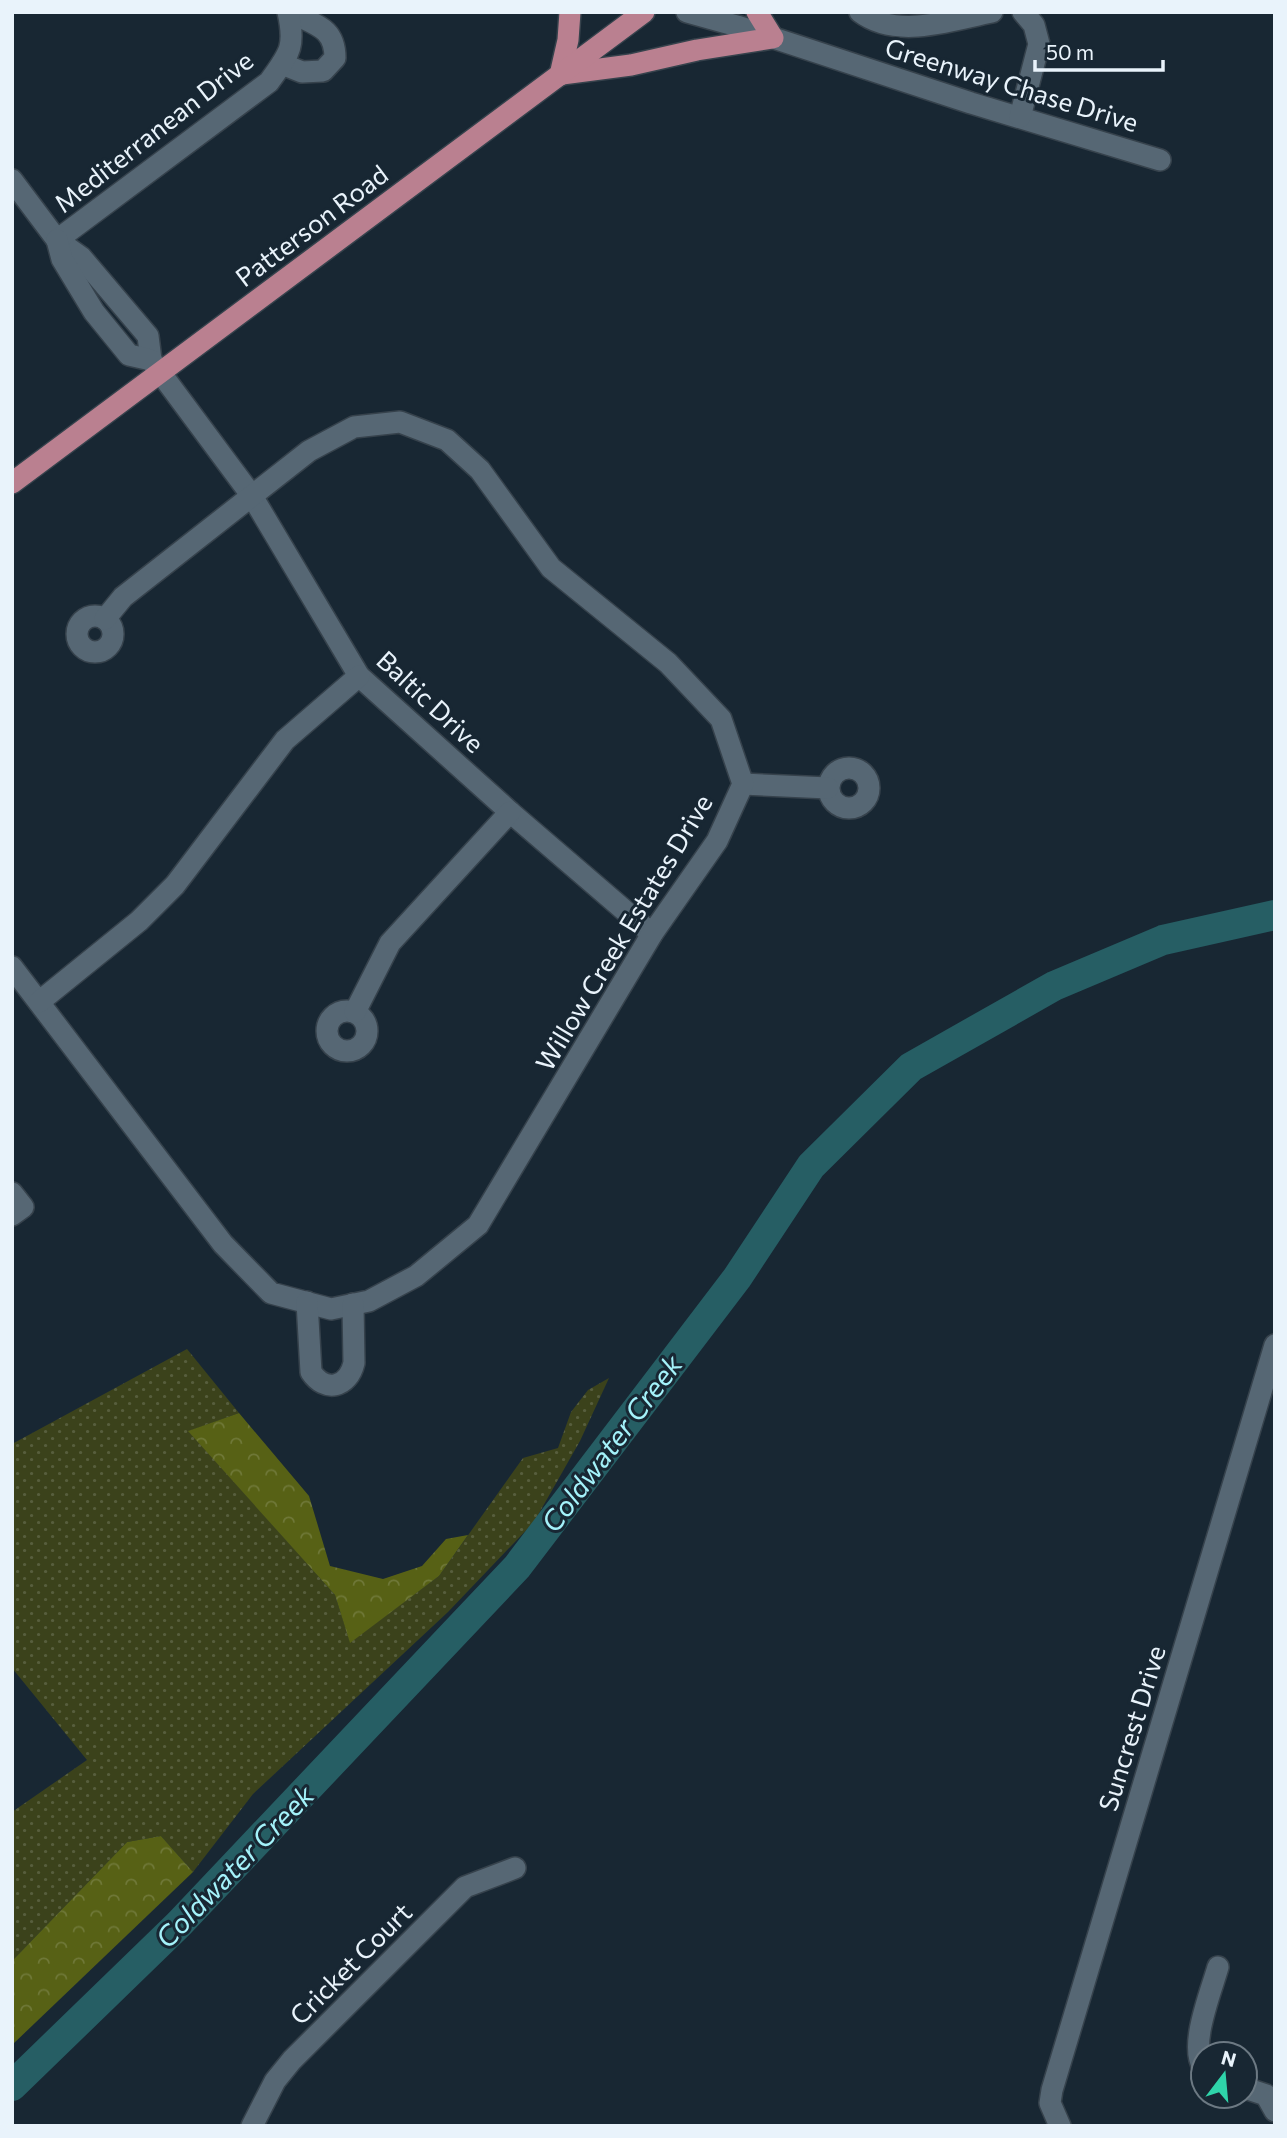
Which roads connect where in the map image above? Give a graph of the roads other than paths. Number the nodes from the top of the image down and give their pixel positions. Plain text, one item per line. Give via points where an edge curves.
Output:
1 (289, 12) edge
2 (570, 12) edge
3 (644, 12) edge
4 (687, 12) edge
5 (757, 12) edge
6 (860, 12) edge
7 (992, 12) edge
8 (1023, 12) edge
9 (941, 17) edge
10 (773, 38) junction
11 (282, 64) junction
12 (560, 75) junction
13 (1020, 117) junction
14 (1160, 160) dead end
15 (12, 180) edge
16 (57, 240) junction
17 (155, 366) junction
18 (12, 482) edge
19 (252, 496) junction
20 (105, 619) dead end
21 (359, 676) junction
22 (743, 784) junction
23 (828, 788) dead end
24 (510, 812) junction
25 (652, 934) junction
26 (12, 967) edge
27 (39, 1002) junction
28 (355, 1012) dead end
29 (12, 1193) edge
30 (12, 1215) edge
31 (307, 1302) junction
32 (354, 1304) junction
33 (1275, 1345) edge
34 (514, 1868) dead end
35 (1218, 1967) dead end
36 (1199, 2040) edge
37 (252, 2126) edge
38 (1060, 2126) edge

1 - 11 street, Mediterranean Drive via 292,43
1 - 11 street, Mediterranean Drive via 327,31 335,44 335,58 323,71 302,72
2 - 12 main road
3 - 12 main road, Patterson Road
4 - 10 street, Greenway Chase Drive
5 - 10 main road
6 - 9 street via 871,21 911,28
7 - 9 street
8 - 13 street via 1034,24 1039,44
10 - 12 main road
10 - 13 street, Greenway Chase Drive
11 - 16 street, Mediterranean Drive via 269,82
12 - 17 main road, Patterson Road
13 - 14 street, Greenway Chase Drive
15 - 16 street, Baltic Drive
16 - 17 street, Baltic Drive via 62,259 94,312 129,355
17 - 18 main road, Patterson Road
17 - 19 street, Baltic Drive
19 - 20 street, Willow Creek Estates Drive via 123,597
19 - 21 street, Baltic Drive
19 - 22 street, Willow Creek Estates Drive via 309,451 355,427 400,422 447,440 480,470 551,568 668,663 722,719
21 - 24 street, Baltic Drive
21 - 27 street via 285,740 166,894
22 - 23 street
22 - 25 street, Willow Creek Estates Drive via 717,841
24 - 25 street, Baltic Drive
24 - 28 street via 390,943
25 - 32 street, Willow Creek Estates Drive via 478,1226 416,1276
26 - 27 street, Willow Creek Estates Drive
27 - 31 street, Willow Creek Estates Drive via 223,1244 271,1293
29 - 30 street via 23,1207
31 - 32 street, Willow Creek Estates Drive via 331,1309
31 - 32 street via 311,1372 323,1384 331,1385 340,1384 352,1372
33 - 38 street, Suncrest Drive via 1052,2090 1050,2103
34 - 37 street, Cricket Court via 465,1887 292,2060 275,2081
35 - 36 street

